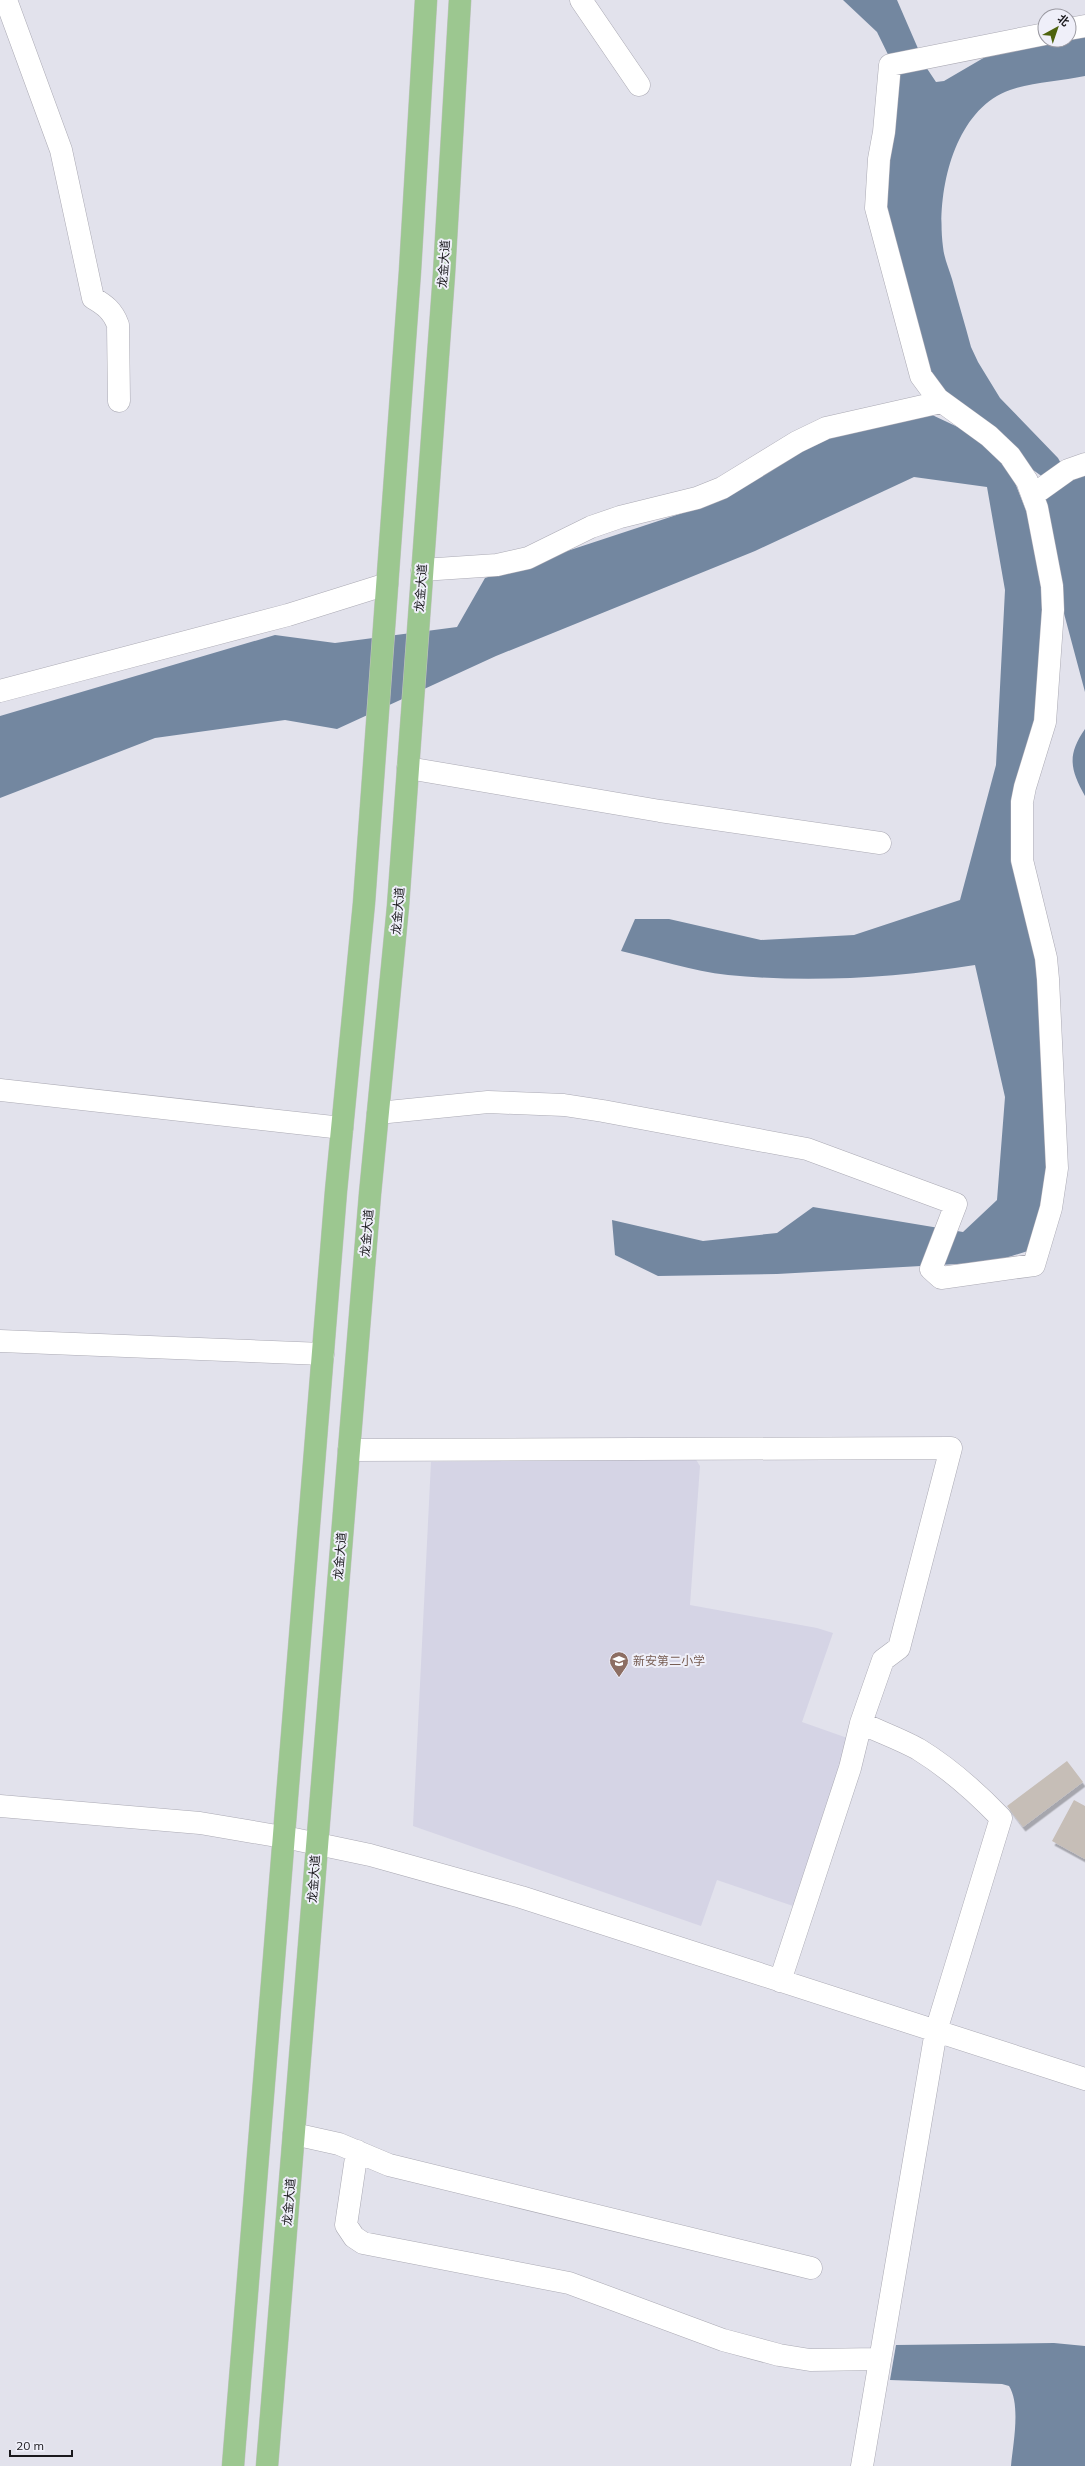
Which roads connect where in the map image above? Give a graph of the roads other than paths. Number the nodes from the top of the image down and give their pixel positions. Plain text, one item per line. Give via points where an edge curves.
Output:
1 (6, 0) edge
2 (426, 0) edge
3 (460, 0) edge
4 (581, 0) edge
5 (1037, 36) edge
6 (640, 86) dead end
7 (119, 401) dead end
8 (941, 402) junction
9 (1085, 464) edge
10 (1033, 495) junction
11 (422, 570) junction
12 (387, 584) junction
13 (0, 691) edge
14 (408, 768) junction
15 (880, 843) dead end
16 (0, 1090) edge
17 (378, 1113) junction
18 (342, 1128) junction
19 (0, 1341) edge
20 (323, 1354) junction
21 (349, 1450) junction
22 (861, 1723) junction
23 (0, 1806) edge
24 (284, 1837) junction
25 (317, 1844) junction
26 (780, 1981) junction
27 (936, 2031) junction
28 (1085, 2079) edge
29 (294, 2134) junction
30 (357, 2151) junction
31 (811, 2268) dead end
32 (879, 2359) junction
33 (233, 2466) edge
34 (267, 2466) edge
35 (862, 2466) edge

1 - 7 street via 61,150 93,298 106,306 118,326
2 - 12 main road
3 - 11 main road, 龙金大道
4 - 6 street
5 - 8 street via 890,65 876,208 921,376
8 - 10 street via 990,436 1010,456
8 - 11 street via 826,428 797,442 722,488 697,498 591,527 528,558 496,565
9 - 10 street via 1068,470
10 - 17 street via 1052,586 1053,610 1045,722 1022,802 1022,860 1046,965 1057,1168 1051,1208 1034,1265 941,1278 931,1269 956,1204 807,1149 564,1104 488,1102
11 - 14 main road, 龙金大道
12 - 13 street via 288,615
12 - 18 main road via 364,903
14 - 15 street via 660,811
14 - 17 main road, 龙金大道
16 - 18 street
17 - 21 main road, 龙金大道
18 - 20 main road
19 - 20 street
20 - 24 main road
21 - 22 street via 951,1448 899,1648 883,1660
21 - 25 main road, 龙金大道
22 - 26 street via 850,1768
22 - 27 street via 917,1749 942,1765 983,1799 1001,1818
23 - 24 street via 200,1823
24 - 25 street
24 - 33 main road
25 - 26 street via 370,1855 506,1893
25 - 29 main road, 龙金大道
26 - 27 street
27 - 28 street
27 - 32 street
29 - 30 street via 339,2144
29 - 34 main road, 龙金大道
30 - 31 street via 389,2165
30 - 32 street via 346,2225 354,2237 363,2243 569,2283 723,2340 779,2355 810,2360
32 - 35 street

